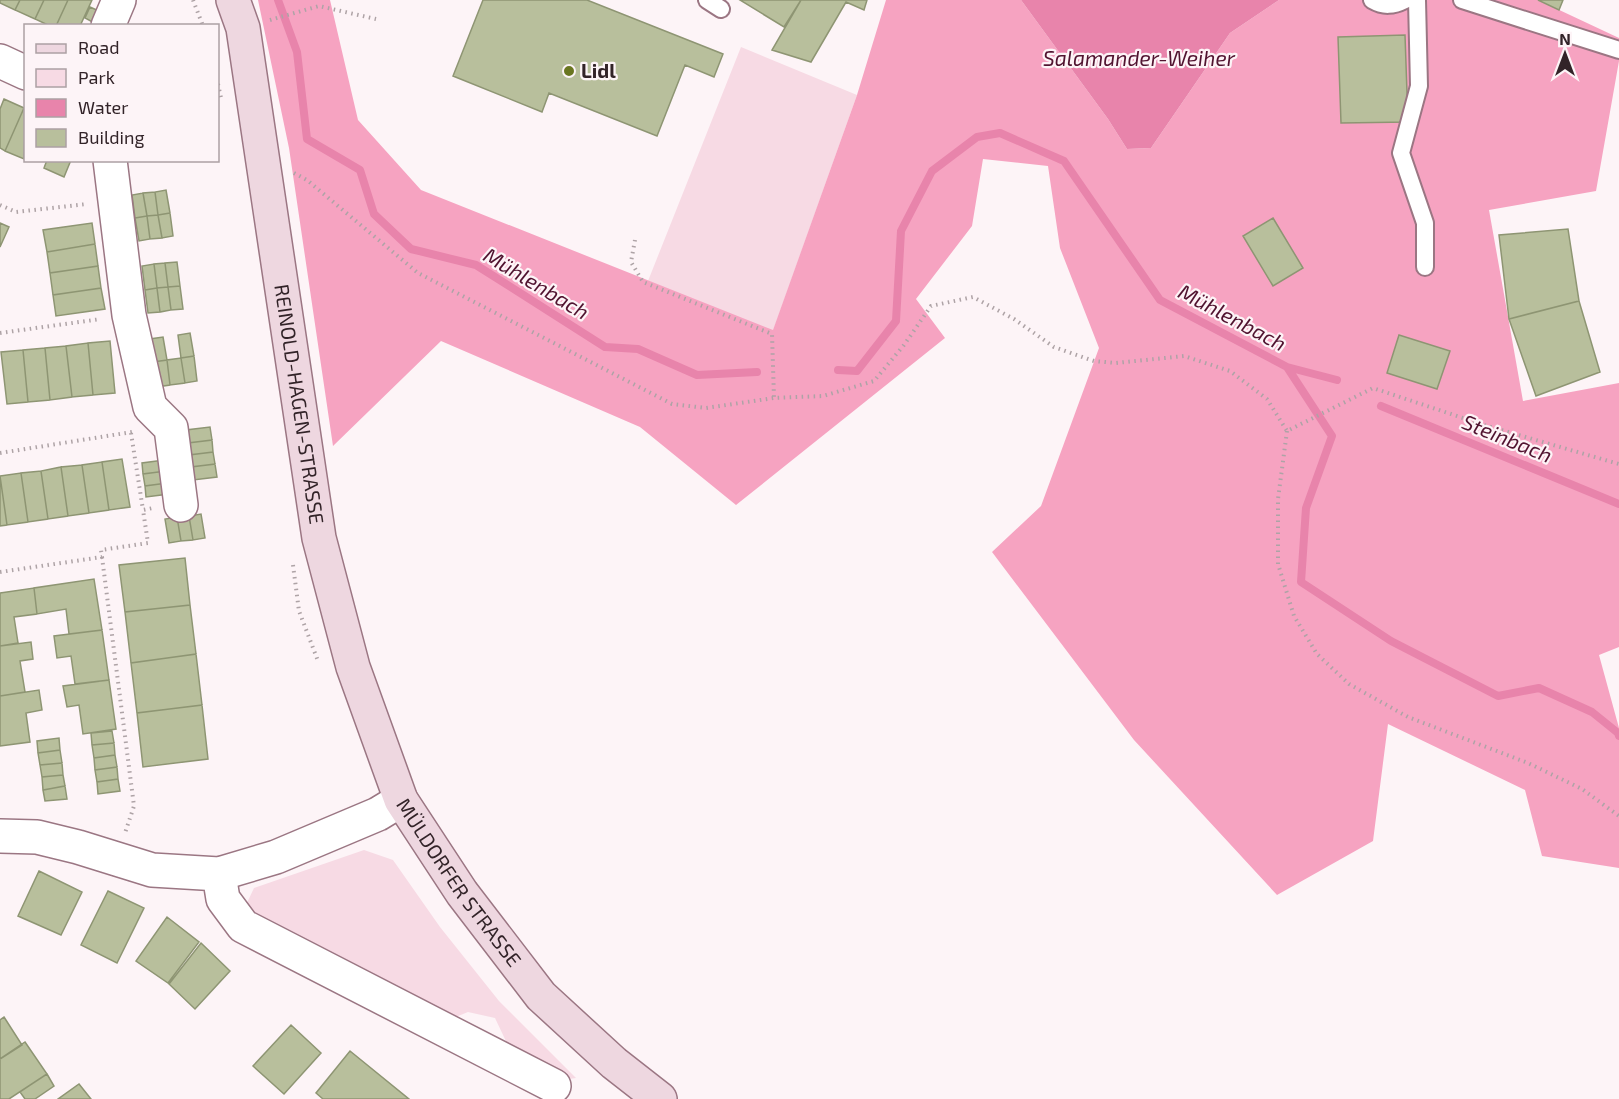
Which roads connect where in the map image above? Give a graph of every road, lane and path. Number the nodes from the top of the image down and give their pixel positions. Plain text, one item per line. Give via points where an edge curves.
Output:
1 (119, 0) edge
2 (193, 0) edge
3 (233, 0) edge
4 (1372, 0) edge
5 (1406, 0) edge
6 (1417, 0) edge
7 (1462, 0) edge
8 (376, 19) dead end
9 (271, 20) dead end
10 (109, 24) edge
11 (202, 24) edge
12 (1619, 50) edge
13 (0, 61) edge
14 (24, 72) edge
15 (262, 155) junction
16 (110, 162) edge
17 (116, 200) junction
18 (0, 205) edge
19 (636, 240) dead end
20 (1425, 267) dead end
21 (129, 315) junction
22 (0, 333) edge
23 (774, 398) junction
24 (141, 420) junction
25 (1287, 431) junction
26 (0, 453) edge
27 (1619, 464) edge
28 (180, 505) joint
29 (143, 510) junction
30 (102, 557) junction
31 (0, 572) edge
32 (401, 800) junction
33 (1619, 816) edge
34 (0, 836) edge
35 (116, 859) junction
36 (219, 874) junction
37 (554, 1086) dead end
38 (660, 1099) edge

1 - 10 street
2 - 11 path
3 - 15 main road, REINOLD-HAGEN-STRASSE via 243,28
4 - 5 lane via 1387,6
6 - 20 lane via 1419,87 1401,153 1425,223
7 - 12 lane
8 - 9 path via 319,6
13 - 14 street
15 - 23 path via 307,180 418,273 672,404 706,408
15 - 32 main road, REINOLD-HAGEN-STRASSE via 319,538 353,667
16 - 17 street
17 - 18 path via 16,212
17 - 21 street
19 - 23 path via 631,262 643,282 772,334
21 - 22 path
21 - 24 street
23 - 25 path via 823,396 874,381 931,306 972,297 1014,319 1054,347 1094,361 1116,363 1184,356 1230,371 1267,399
24 - 26 path
24 - 28 street via 171,428
24 - 29 path
25 - 27 path via 1373,388
25 - 33 path via 1278,499 1278,564 1294,616 1317,654 1349,684 1408,717 1528,763 1582,789
28 - 29 path
29 - 30 path via 148,543 101,550
30 - 31 path
30 - 35 path via 134,806
32 - 36 street, MÜLDORFER STRASSE via 378,814 276,857
32 - 38 main road, MÜLDORFER STRASSE via 462,893 541,996
34 - 35 street, MÜLDORFER STRASSE via 37,837
35 - 36 street, MÜLDORFER STRASSE via 152,870
36 - 37 street via 223,899 243,926

